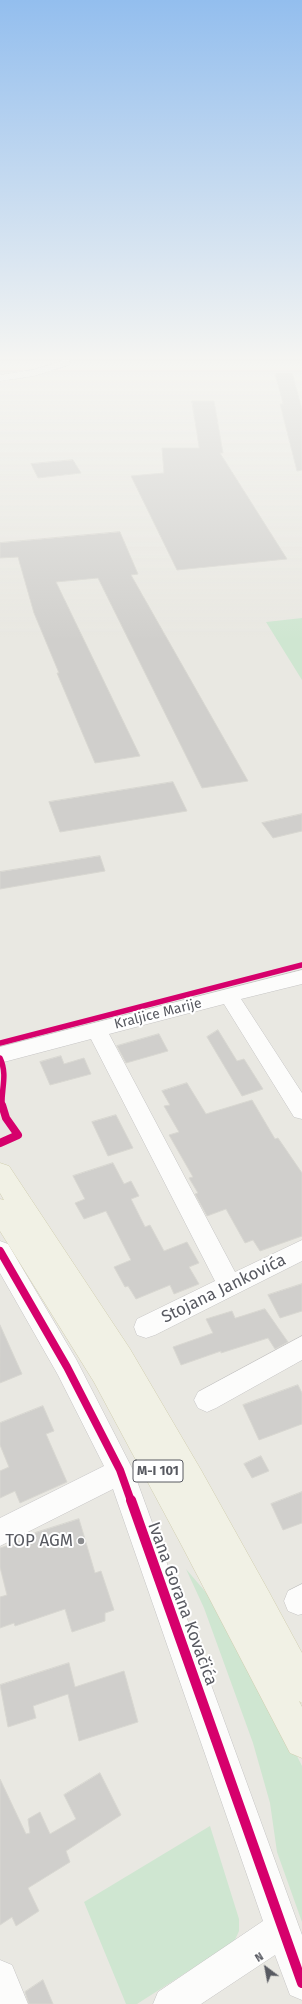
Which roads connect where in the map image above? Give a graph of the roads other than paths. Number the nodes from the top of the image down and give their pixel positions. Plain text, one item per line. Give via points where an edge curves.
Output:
1 (302, 977) edge
2 (229, 996) junction
3 (96, 1029) junction
4 (4, 1056) edge
5 (302, 1111) edge
6 (0, 1173) edge
7 (0, 1209) edge
8 (302, 1250) edge
9 (0, 1251) edge
10 (230, 1286) junction
11 (146, 1327) dead end
12 (302, 1347) edge
13 (207, 1400) dead end
14 (120, 1470) junction
15 (0, 1532) edge
16 (302, 1686) edge
17 (302, 1741) edge
18 (282, 1927) junction
19 (0, 1977) edge
20 (302, 1983) edge
21 (11, 2004) edge
22 (170, 2004) edge

1 - 2 street, Kraljice Marije
2 - 3 street, Kraljice Marije
2 - 5 street
3 - 4 street, Kraljice Marije
3 - 10 street
6 - 16 main road, M-I 101 via 120,1358 198,1493
7 - 17 main road, M-I 101 via 104,1373
8 - 10 street, Stojana Jankovića
9 - 14 street, Ivana Gorana Kovačića via 67,1367
10 - 11 street, Stojana Jankovića
12 - 13 street
14 - 15 street
14 - 18 street, Ivana Gorana Kovačića
18 - 20 street, Ivana Gorana Kovačića
18 - 22 street via 269,1939
19 - 21 street

